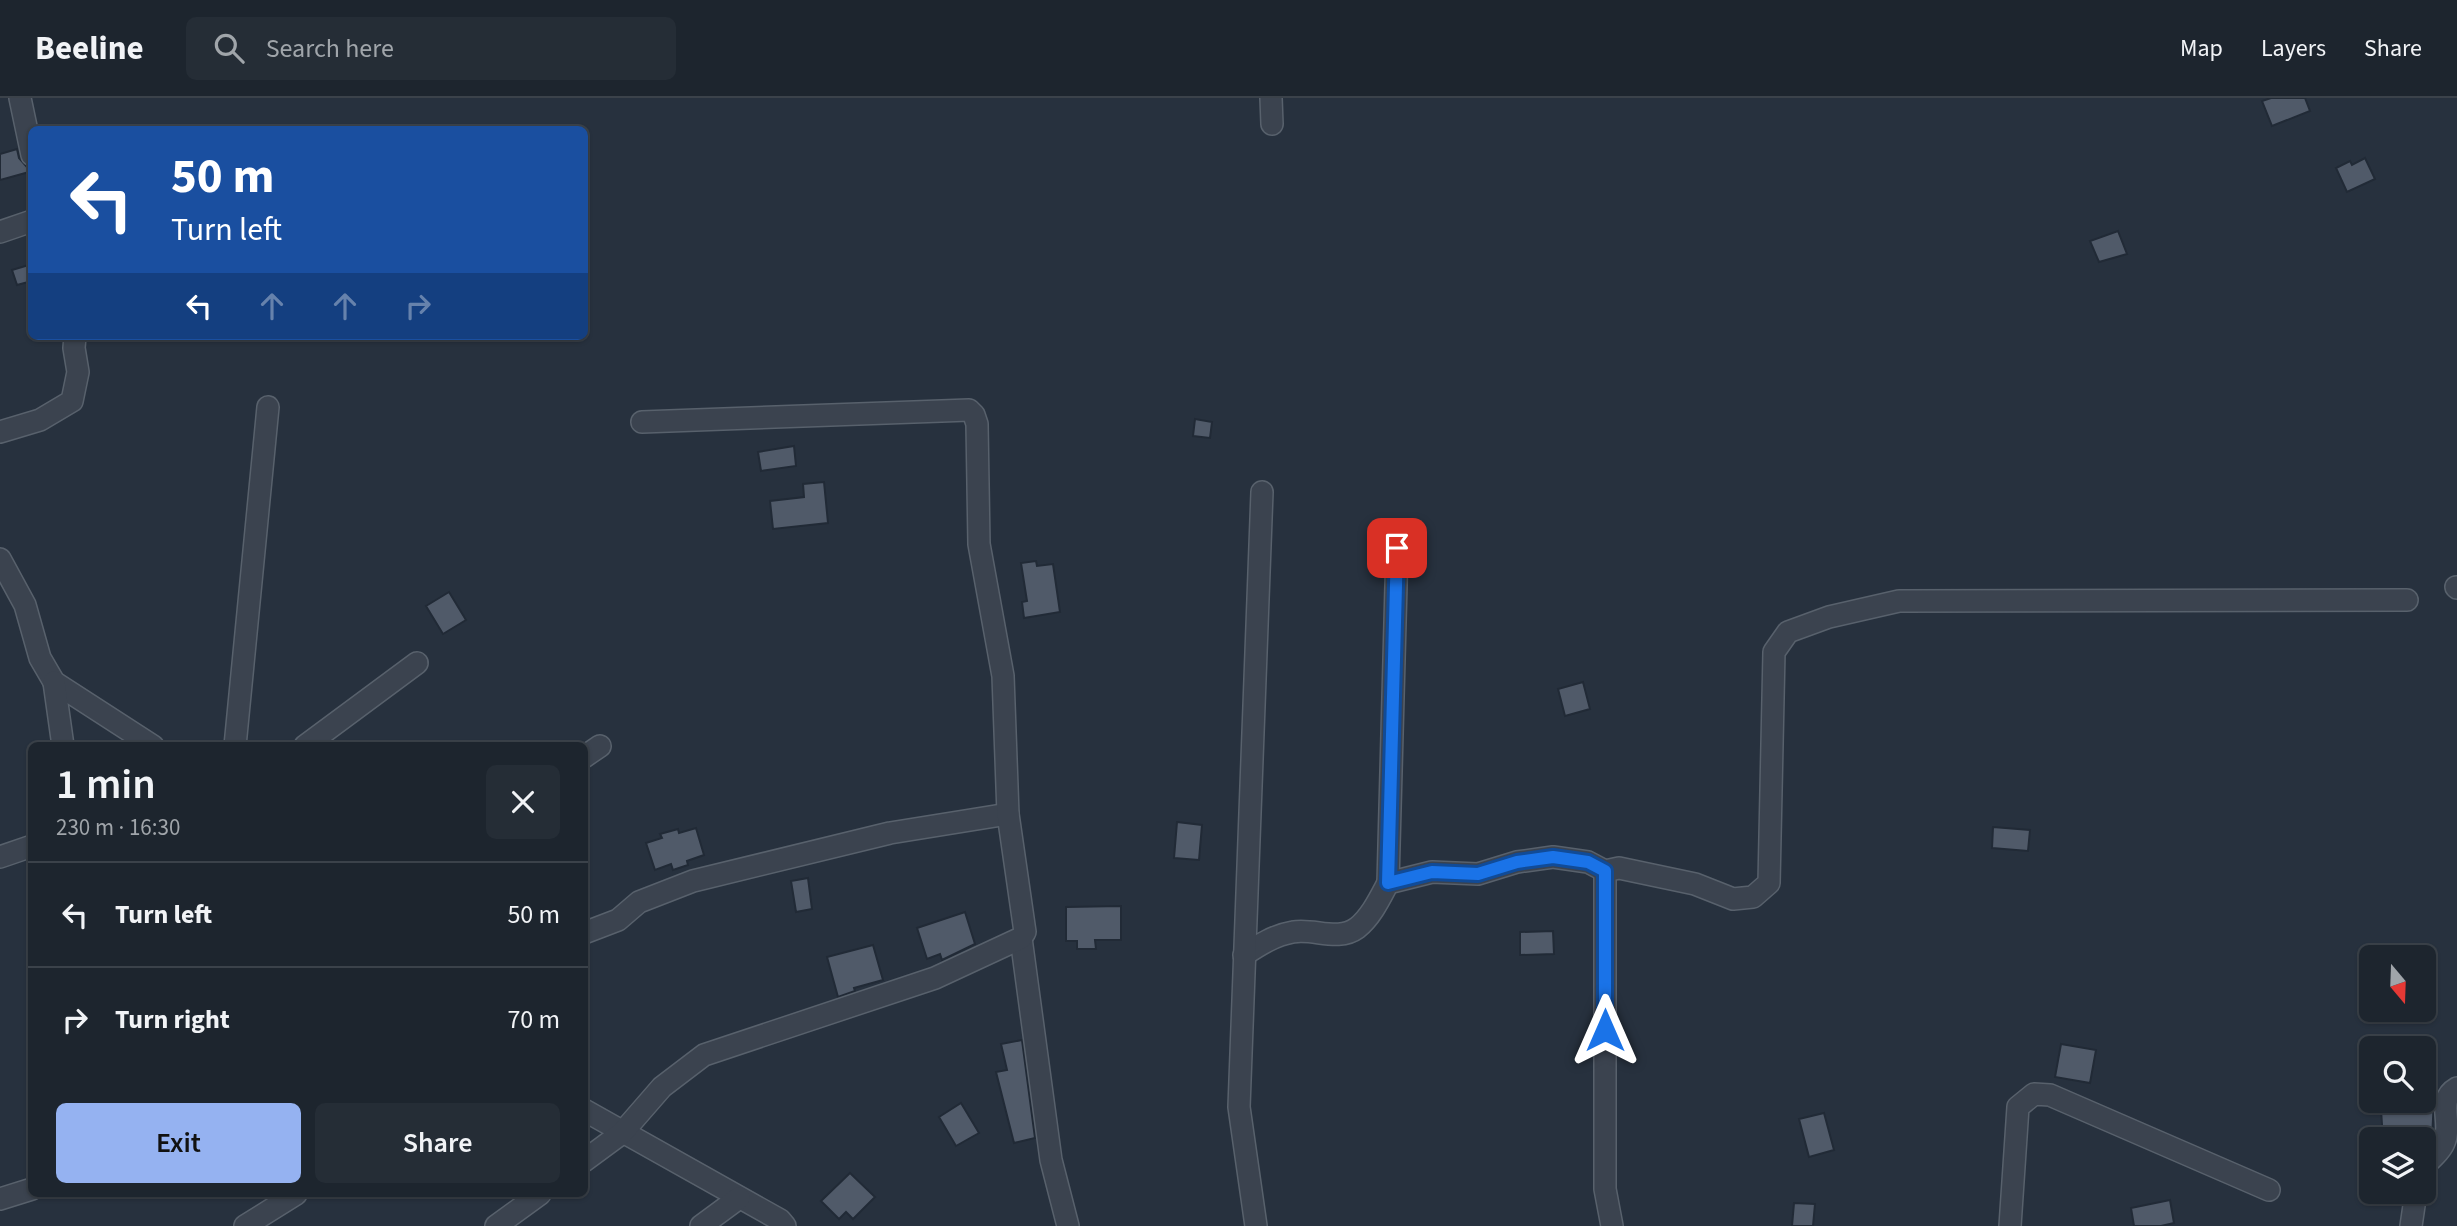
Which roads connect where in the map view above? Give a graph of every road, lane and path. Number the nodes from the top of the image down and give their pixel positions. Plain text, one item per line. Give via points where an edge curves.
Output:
1 (20, 98) edge
2 (1270, 98) edge
3 (1272, 124) dead end
4 (28, 136) edge
5 (28, 222) edge
6 (0, 232) edge
7 (75, 340) edge
8 (268, 407) dead end
9 (642, 422) dead end
10 (0, 432) edge
11 (1262, 492) dead end
12 (1397, 548) dead end
13 (0, 559) edge
14 (2407, 600) dead end
15 (417, 663) dead end
16 (54, 682) junction
17 (62, 742) edge
18 (147, 742) edge
19 (235, 742) edge
20 (310, 742) edge
21 (1008, 814) junction
22 (28, 847) edge
23 (0, 856) edge
24 (1605, 871) junction
25 (1388, 883) junction
26 (588, 931) edge
27 (1021, 939) junction
28 (1244, 955) junction
29 (2457, 1088) edge
30 (588, 1113) edge
31 (622, 1133) junction
32 (2436, 1151) edge
33 (588, 1158) edge
34 (28, 1190) edge
35 (2269, 1190) dead end
36 (291, 1197) edge
37 (536, 1197) edge
38 (739, 1198) junction
39 (0, 1199) edge
40 (2414, 1204) edge
41 (245, 1226) edge
42 (496, 1226) edge
43 (701, 1226) edge
44 (785, 1226) edge
45 (1068, 1226) edge
46 (1256, 1226) edge
47 (1612, 1226) edge
48 (2010, 1226) edge
49 (2410, 1226) edge

1 - 4 street
2 - 3 street
5 - 6 street
7 - 10 street via 78,372 72,401 40,420
8 - 19 street
9 - 21 street via 969,410 974,415 979,544 1003,676
11 - 28 street
12 - 25 street
13 - 16 street via 25,605 40,658
14 - 24 street via 1899,601 1829,617 1788,632 1774,652 1769,883 1753,897 1732,899 1695,884 1619,867
15 - 20 street
16 - 17 street
16 - 18 street
21 - 26 street via 890,833 693,881 639,902 618,920
21 - 27 street via 1026,932
22 - 23 street
24 - 25 street via 1588,862 1553,857 1478,874 1432,872
24 - 47 street via 1605,1189
25 - 28 street via 1356,929 1332,935 1295,931 1261,943
27 - 31 street via 935,978 704,1055 662,1087
27 - 45 street via 1051,1160
28 - 46 street via 1239,1107
29 - 32 street via 2446,1099 2448,1125 2445,1140
30 - 31 street
31 - 33 street
31 - 38 street
34 - 39 street
35 - 48 street via 2050,1095 2034,1094 2018,1107
36 - 41 street
37 - 42 street
38 - 43 street
38 - 44 street
40 - 49 street

